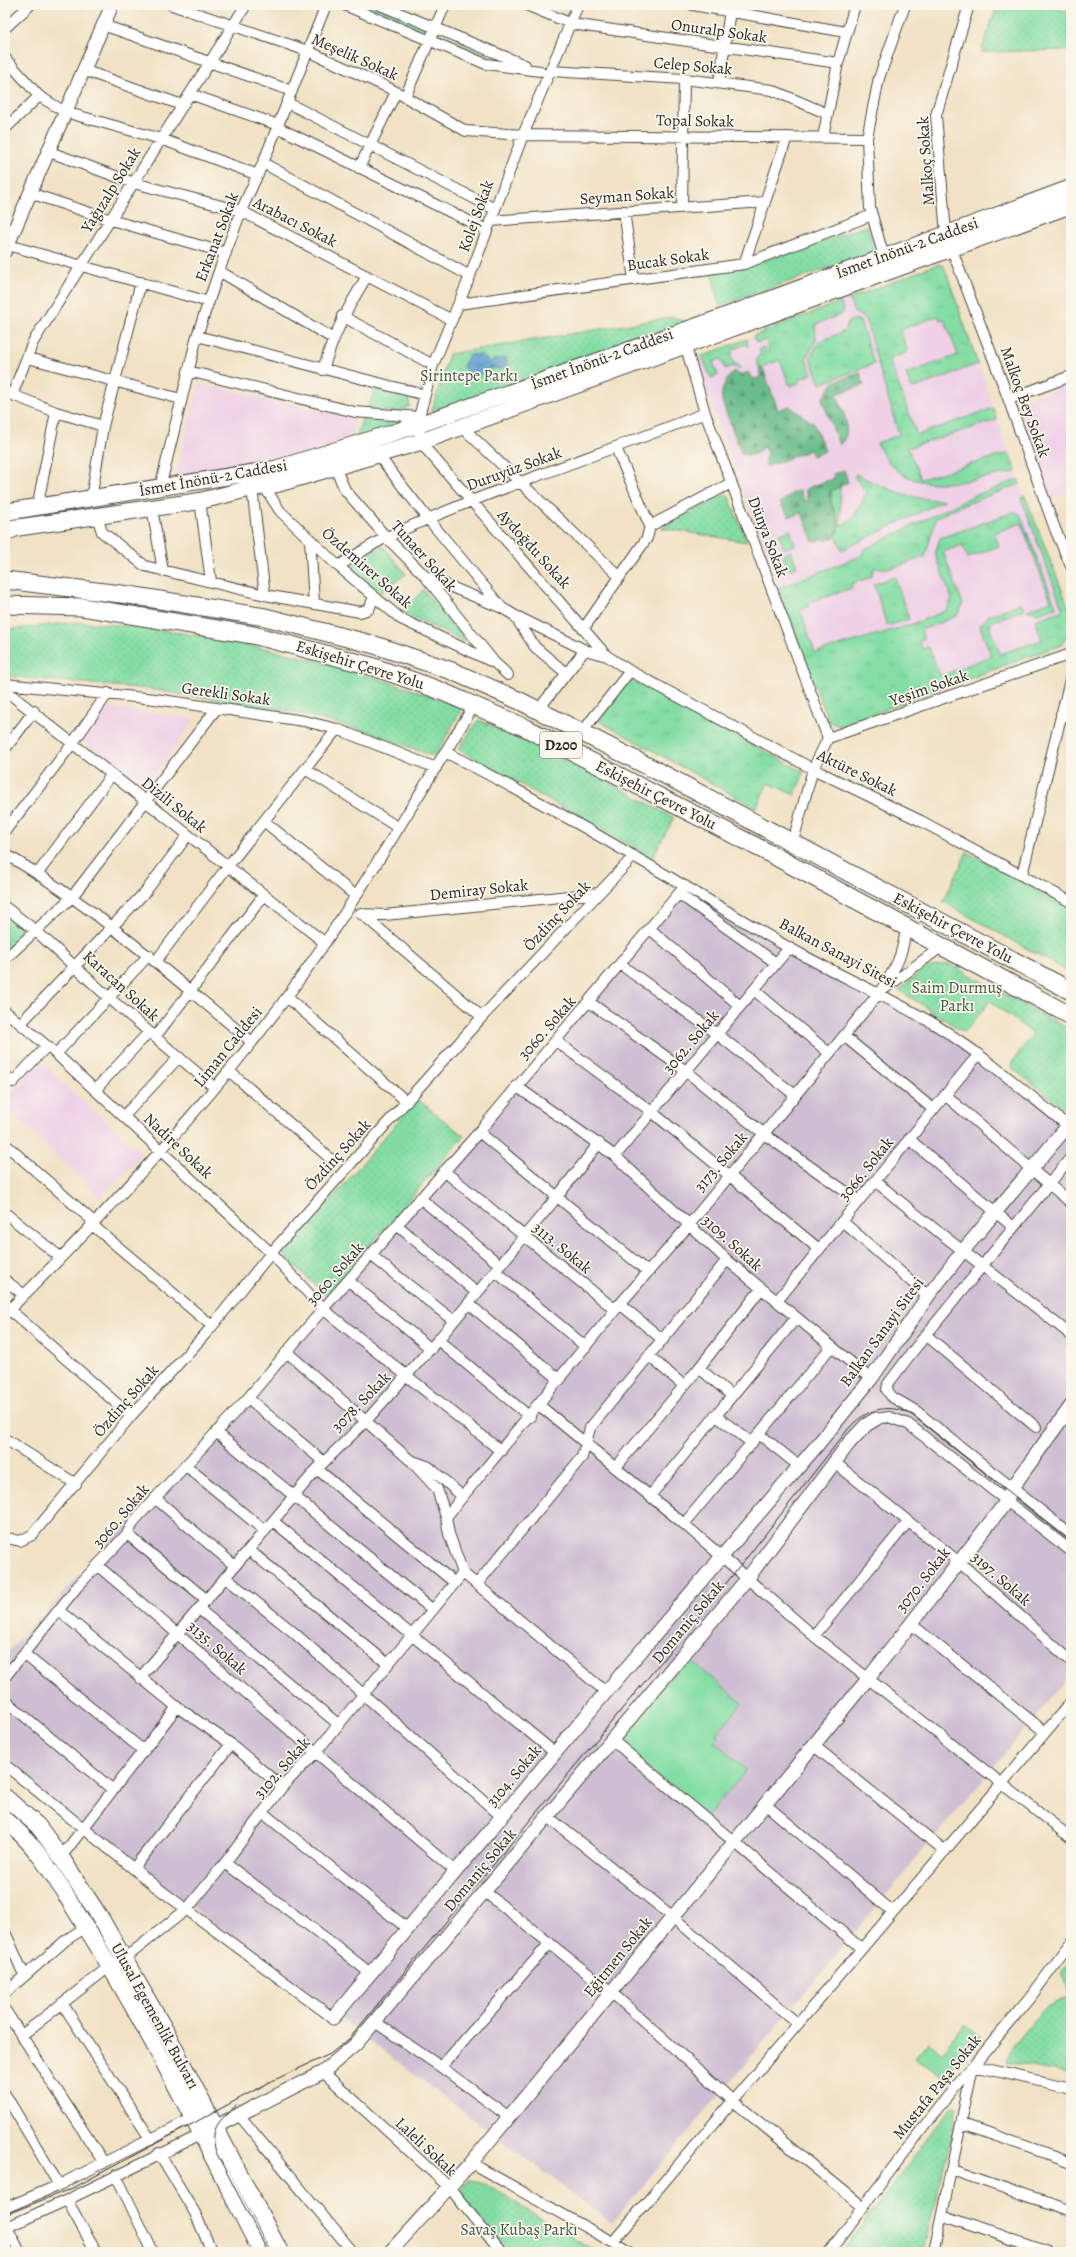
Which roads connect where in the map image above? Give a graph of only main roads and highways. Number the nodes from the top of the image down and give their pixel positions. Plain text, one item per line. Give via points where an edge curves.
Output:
1 (1071, 188) edge
2 (1071, 205) edge
3 (949, 241) junction
4 (5, 512) edge
5 (8, 530) edge
6 (10, 578) edge
7 (5, 605) edge
8 (64, 606) junction
9 (5, 615) edge
10 (1071, 991) edge
11 (1071, 1016) edge
12 (5, 1797) edge
13 (5, 1820) edge
14 (117, 1963) junction
15 (260, 2252) edge
16 (280, 2252) edge

1 - 3 main road, İsmet İnönü-2 Caddesi
2 - 3 main road, İsmet İnönü-2 Caddesi
3 - 4 main road, İsmet İnönü-2 Caddesi via 884,257 717,319 275,469
3 - 5 main road, İsmet İnönü-2 Caddesi via 685,344 462,427 378,455 200,501
6 - 10 highway, Eskişehir Çevre Yolu / D200 via 221,609 316,628 452,671 538,710 793,841
7 - 8 highway, Eskişehir Çevre Yolu / D200
8 - 9 highway
8 - 11 highway, Eskişehir Çevre Yolu / D200 via 131,613 253,635 313,649 371,666 475,704 676,805
12 - 14 main road, Ulusal Egemenlik Bulvarı via 38,1826 61,1858 100,1917
13 - 14 main road, Ulusal Egemenlik Bulvarı via 28,1841 86,1928
14 - 15 main road, Ulusal Egemenlik Bulvarı
14 - 16 main road, Ulusal Egemenlik Bulvarı via 165,2030

